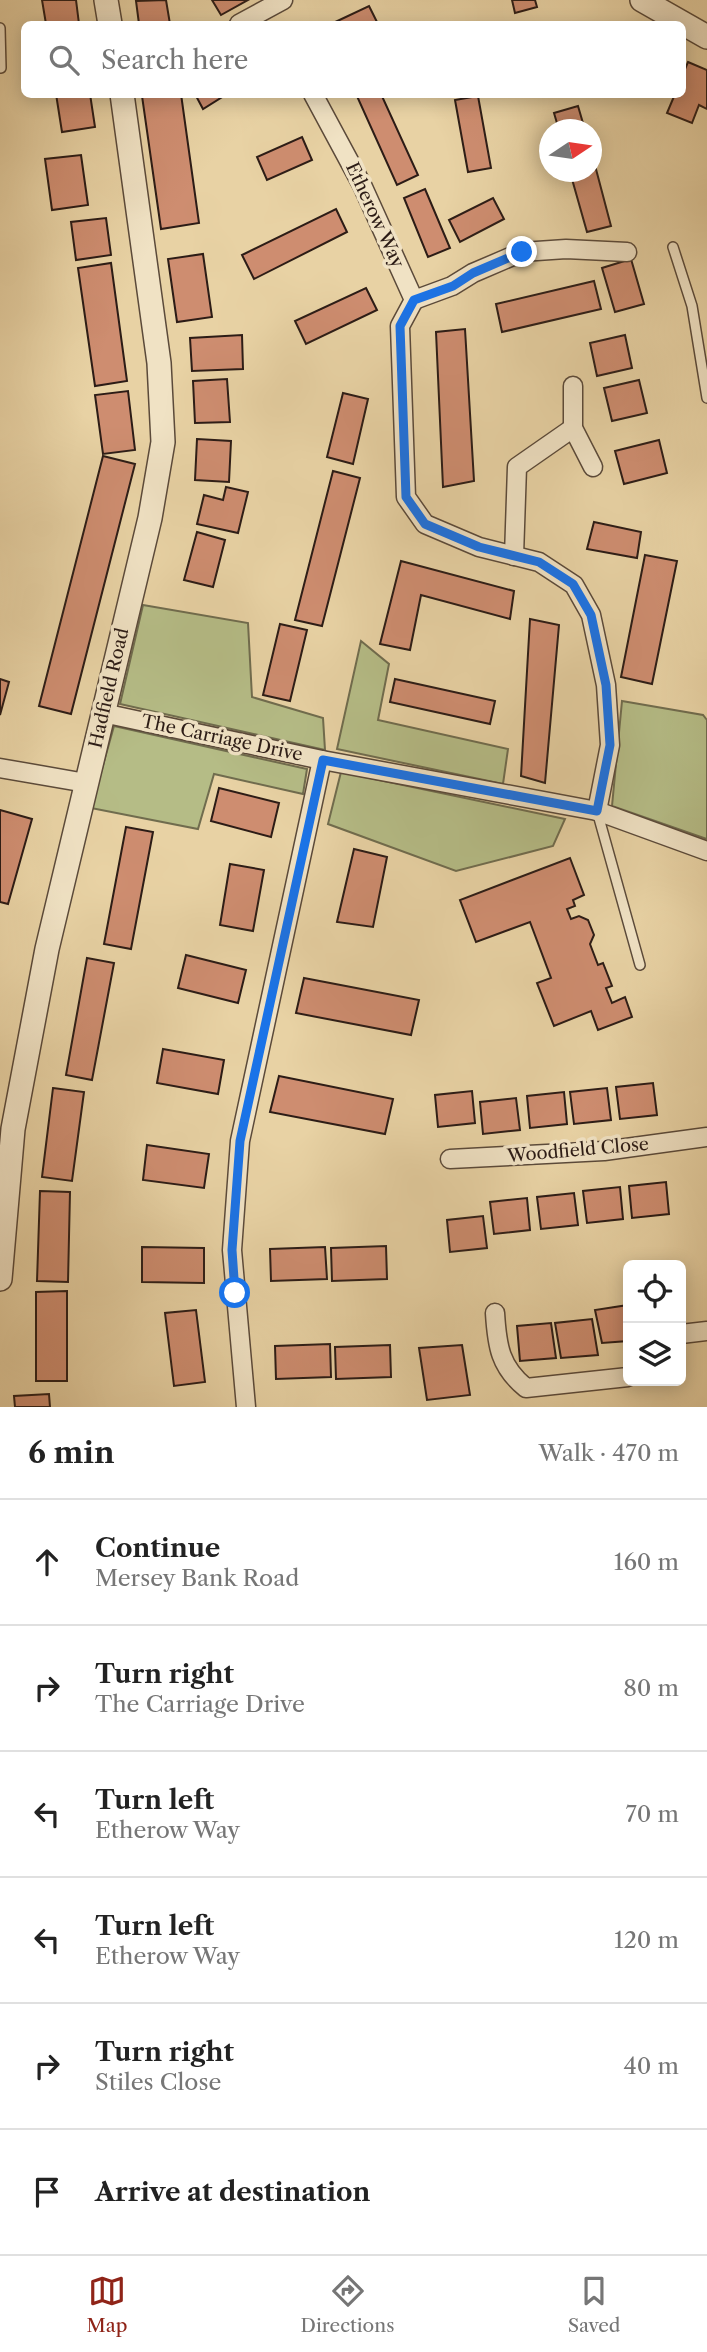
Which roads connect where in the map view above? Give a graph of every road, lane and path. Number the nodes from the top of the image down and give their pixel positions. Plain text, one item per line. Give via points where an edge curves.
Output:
1 (106, 0) edge
2 (283, 0) edge
3 (642, 0) edge
4 (264, 19) edge
5 (110, 21) edge
6 (679, 21) edge
7 (686, 25) edge
8 (0, 28) edge
9 (707, 37) edge
10 (1, 68) edge
11 (122, 98) edge
12 (315, 98) edge
13 (673, 247) dead end
14 (627, 252) dead end
15 (414, 300) junction
16 (573, 386) dead end
17 (707, 398) edge
18 (573, 428) junction
19 (593, 467) dead end
20 (514, 556) junction
21 (103, 713) junction
22 (323, 760) junction
23 (0, 768) edge
24 (86, 783) junction
25 (597, 811) junction
26 (707, 850) edge
27 (640, 965) dead end
28 (707, 1137) edge
29 (450, 1159) dead end
30 (0, 1279) edge
31 (495, 1313) dead end
32 (707, 1331) edge
33 (686, 1333) edge
34 (623, 1378) edge
35 (246, 1407) edge

1 - 5 street
2 - 4 street
3 - 6 street
7 - 9 street
8 - 10 lane
11 - 21 street, Hadfield Road via 159,363 163,443 150,518
12 - 15 street, Etherow Way via 362,185
13 - 17 lane via 692,306
14 - 15 street via 566,249 514,255
15 - 20 street via 400,326 406,497 425,524 452,538
16 - 18 street
18 - 19 street
18 - 20 street via 517,467
20 - 25 street via 539,562 573,584 591,615 606,685 610,745
21 - 22 street, The Carriage Drive
21 - 24 street, Hadfield Road
22 - 25 street, The Carriage Drive
22 - 35 street via 240,1141 232,1250
23 - 24 street
24 - 30 street, Hadfield Road via 47,949 13,1129
25 - 26 street, The Carriage Drive
25 - 27 lane
28 - 29 street, Woodfield Close via 604,1151
31 - 34 street via 498,1352 510,1375 526,1388
32 - 33 street

